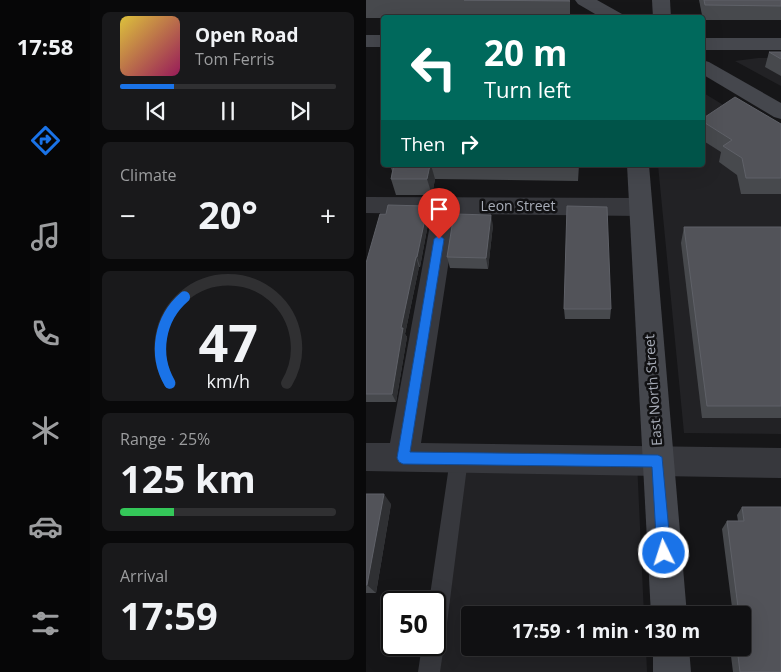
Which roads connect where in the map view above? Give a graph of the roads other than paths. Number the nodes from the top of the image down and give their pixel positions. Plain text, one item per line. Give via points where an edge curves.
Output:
1 (584, 0) edge
2 (661, 0) edge
3 (611, 15) edge
4 (662, 15) edge
5 (366, 41) edge
6 (381, 41) edge
7 (705, 44) edge
8 (781, 44) edge
9 (705, 68) edge
10 (781, 112) edge
11 (638, 167) edge
12 (366, 206) edge
13 (445, 206) junction
14 (640, 207) junction
15 (366, 457) edge
16 (403, 458) junction
17 (459, 459) junction
18 (658, 462) junction
19 (781, 463) edge
20 (441, 591) edge
21 (668, 606) edge
22 (431, 656) edge
23 (671, 656) edge
24 (429, 672) edge
25 (672, 672) edge

1 - 3 main road
2 - 4 main road
5 - 6 main road
7 - 8 main road
9 - 10 main road
11 - 14 main road, East North Street
12 - 13 street, Leon Street
13 - 14 street, Leon Street
13 - 16 street
14 - 18 main road, East North Street
15 - 16 street
16 - 17 street
17 - 18 street
17 - 20 lane
18 - 19 street
18 - 21 main road, East North Street
22 - 24 lane
23 - 25 main road

